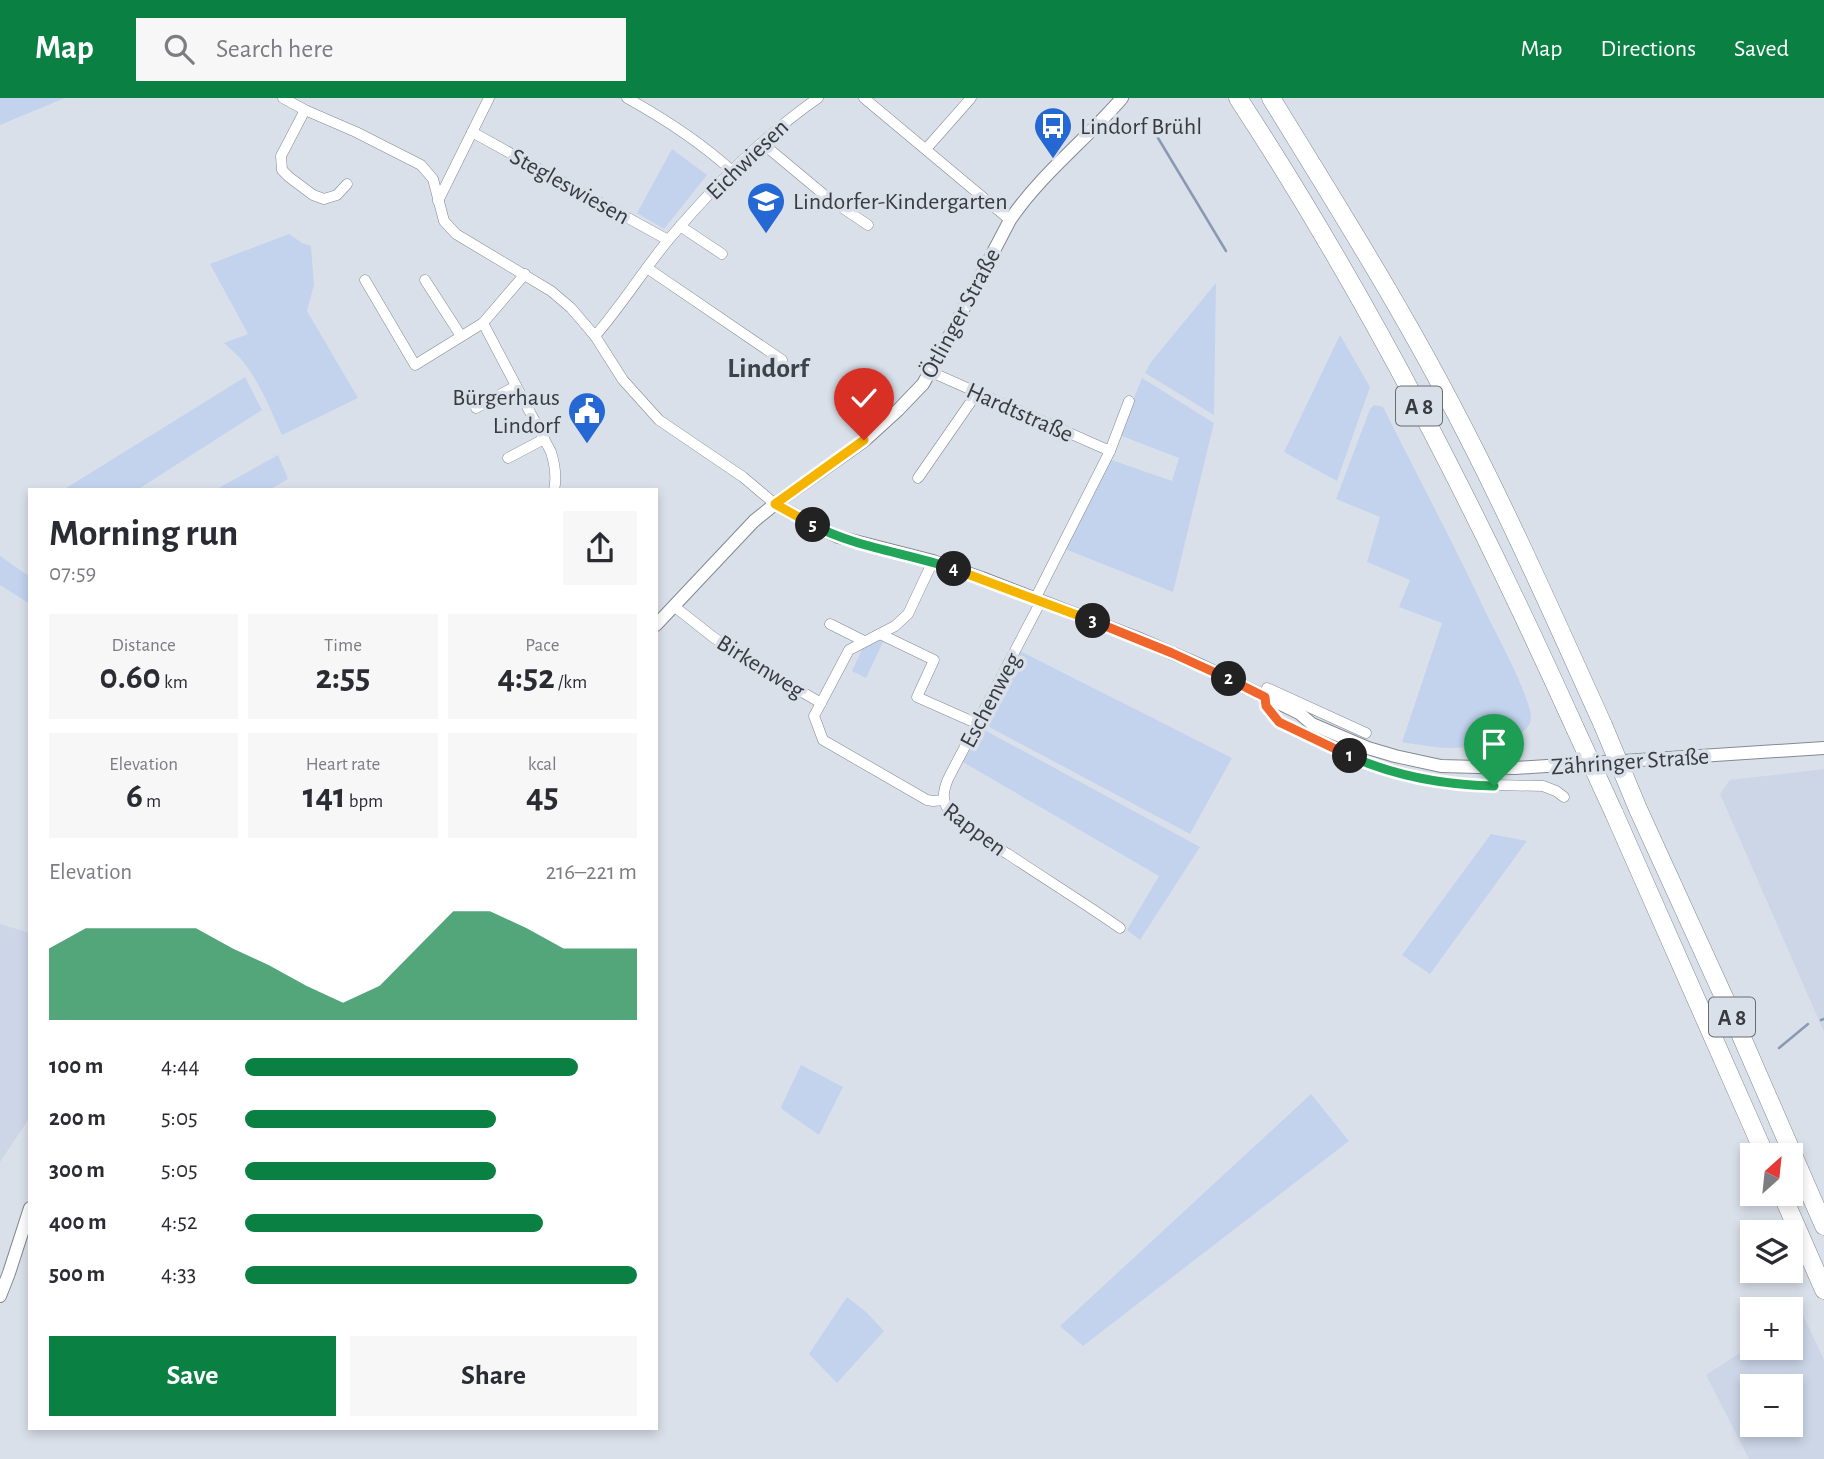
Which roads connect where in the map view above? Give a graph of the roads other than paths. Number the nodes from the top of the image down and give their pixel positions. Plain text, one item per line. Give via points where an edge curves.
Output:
1 (283, 98) edge
2 (489, 98) edge
3 (627, 98) edge
4 (818, 98) edge
5 (864, 98) edge
6 (971, 98) edge
7 (1122, 98) edge
8 (1238, 98) edge
9 (1271, 98) edge
10 (305, 110) junction
11 (472, 132) junction
12 (762, 143) junction
13 (926, 149) junction
14 (731, 170) junction
15 (347, 184) dead end
16 (438, 202) junction
17 (1010, 220) junction
18 (869, 225) dead end
19 (680, 226) junction
20 (668, 240) junction
21 (722, 254) dead end
22 (648, 268) junction
23 (525, 274) junction
24 (366, 280) dead end
25 (425, 280) dead end
26 (483, 323) junction
27 (461, 336) junction
28 (596, 336) junction
29 (782, 360) dead end
30 (930, 372) junction
31 (516, 386) junction
32 (977, 393) junction
33 (1129, 401) dead end
34 (476, 408) dead end
35 (544, 439) junction
36 (1110, 451) junction
37 (508, 458) dead end
38 (918, 478) dead end
39 (554, 488) edge
40 (775, 504) junction
41 (933, 561) junction
42 (1038, 600) junction
43 (675, 607) junction
44 (658, 623) edge
45 (830, 624) dead end
46 (880, 634) junction
47 (864, 641) junction
48 (1265, 697) junction
49 (821, 703) junction
50 (978, 724) junction
51 (1366, 733) dead end
52 (1824, 748) edge
53 (1564, 797) dead end
54 (944, 800) junction
55 (1120, 928) dead end
56 (1760, 1143) edge
57 (1787, 1206) edge
58 (28, 1214) edge
59 (1824, 1226) edge
60 (1824, 1290) edge
61 (0, 1296) edge

1 - 10 street
2 - 11 street
3 - 14 street
4 - 12 street, Eichwiesen
5 - 13 street
6 - 13 street
7 - 17 street, Ötlinger Straße via 1037,184
8 - 56 highway, A 8, bridge via 1321,231 1412,392 1503,571
9 - 59 highway, A 8, bridge via 1396,303 1510,523
10 - 15 street via 281,156 282,170 324,199 337,195
10 - 16 street via 421,165 433,179
11 - 16 street
11 - 20 street, Stegleswiesen
12 - 14 street, Eichwiesen
12 - 18 street via 828,198
13 - 17 street
14 - 19 street, Eichwiesen
16 - 23 street via 444,221 456,234
17 - 30 street, Ötlinger Straße
19 - 20 street, Eichwiesen
19 - 21 street
20 - 22 street, Eichwiesen
22 - 28 street, Eichwiesen
22 - 29 street
23 - 26 street
23 - 28 street via 571,308
24 - 27 street via 415,365
25 - 27 street
26 - 27 street
26 - 31 street
28 - 40 street via 623,380 659,420
30 - 32 street, Hardtstraße
30 - 40 street, Ötlinger Straße via 898,410 864,440
31 - 34 street
31 - 35 street
32 - 36 street, Hardtstraße
32 - 38 street
33 - 36 street
35 - 37 street
35 - 39 street via 555,465
36 - 42 street
40 - 41 street, Zähringer Straße via 839,537
40 - 43 street, Ötlinger Straße
41 - 42 street, Zähringer Straße
41 - 46 street, Birkenweg via 908,614
42 - 48 street, Zähringer Straße via 1182,657
42 - 50 street, Eschenweg
43 - 44 street, Ötlinger Straße
43 - 49 street, Birkenweg via 744,658
45 - 47 street
46 - 47 street, Birkenweg
46 - 50 street via 934,660 917,697
47 - 49 street, Birkenweg via 849,650
48 - 51 street via 1268,688
48 - 52 street, Zähringer Straße via 1338,736 1441,766 1515,768
48 - 53 street via 1266,706 1279,722 1363,762 1451,784 1543,786
49 - 54 street, Rappen via 814,716 823,740 927,800
50 - 54 street, Eschenweg via 948,779
54 - 55 street, Rappen via 957,819
57 - 60 highway
58 - 61 street

